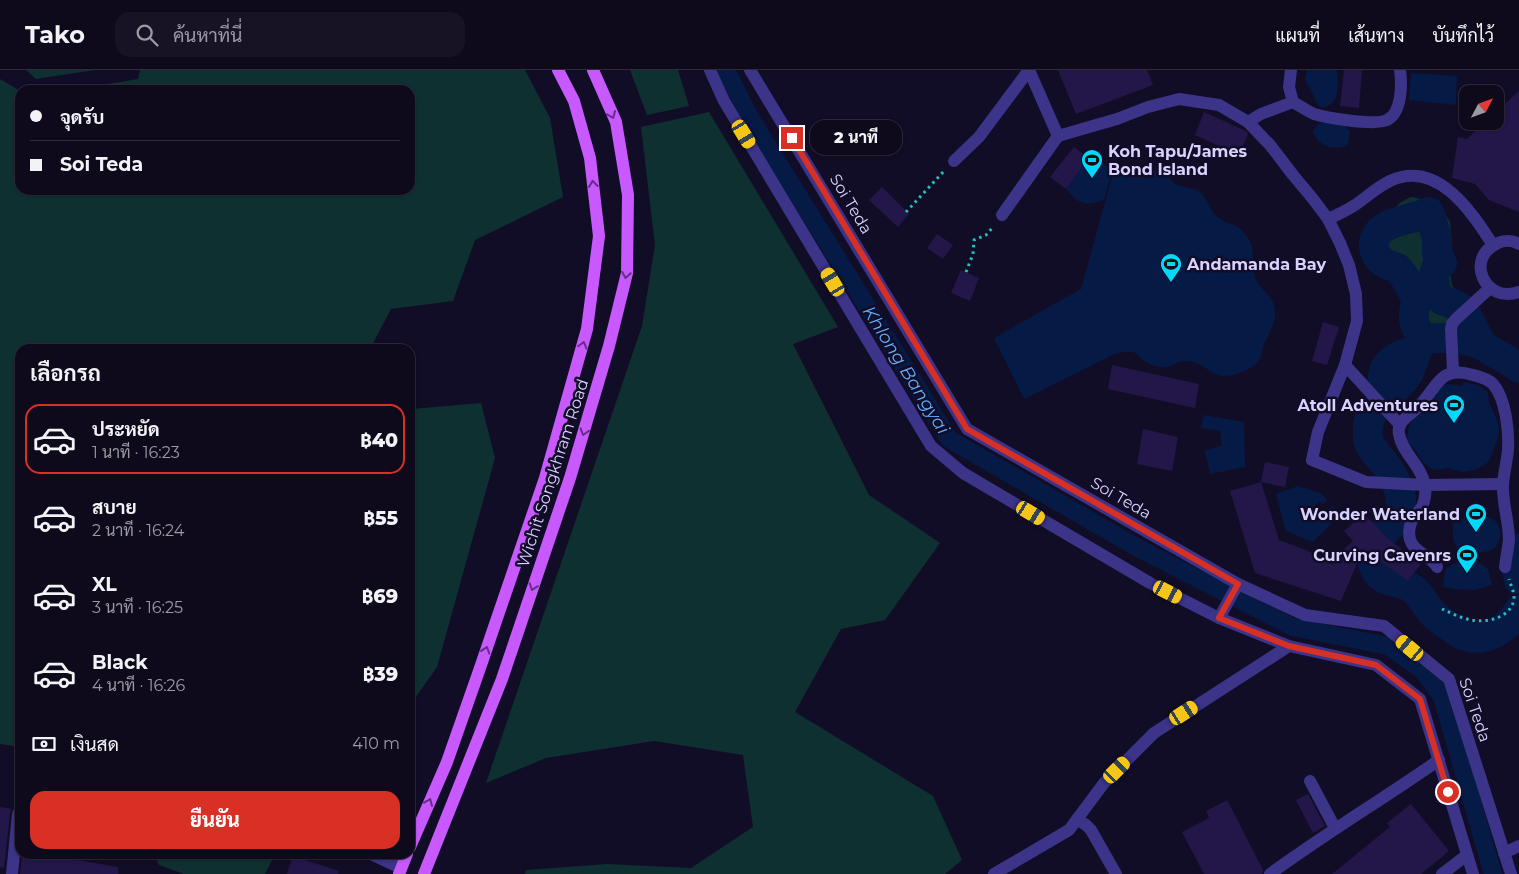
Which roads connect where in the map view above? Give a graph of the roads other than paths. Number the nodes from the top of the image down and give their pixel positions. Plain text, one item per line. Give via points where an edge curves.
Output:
1 (558, 70) edge
2 (593, 70) edge
3 (710, 70) edge
4 (750, 70) edge
5 (1029, 70) edge
6 (1291, 70) edge
7 (1400, 70) edge
8 (1293, 102) junction
9 (1248, 122) junction
10 (1058, 136) junction
11 (954, 161) road end
12 (1002, 215) road end
13 (1328, 219) junction
14 (1519, 244) edge
15 (1493, 245) junction
16 (1488, 290) junction
17 (1519, 292) edge
18 (1345, 365) junction
19 (1453, 367) junction
20 (1396, 420) junction
21 (1420, 484) junction
22 (1503, 484) junction
23 (1506, 567) road end
24 (1436, 568) dead end
25 (1238, 584) junction
26 (1219, 618) junction
27 (1289, 646) junction
28 (1439, 760) junction
29 (1310, 781) dead end
30 (1077, 819) junction
31 (1335, 828) junction
32 (415, 836) edge
33 (15, 844) edge
34 (1519, 846) edge
35 (1504, 853) junction
36 (1467, 856) junction
37 (380, 859) edge
38 (405, 859) edge
39 (400, 871) edge
40 (12, 874) edge
41 (424, 874) edge
42 (994, 874) edge
43 (1116, 874) edge
44 (1270, 874) edge
45 (1442, 874) edge
46 (1473, 874) edge
47 (1511, 874) edge

32 -> 1 main road, Wichit Songkhram Road via 447,762 480,668 544,478 587,329 598,226 590,158 574,101
2 -> 41 main road, Wichit Songkhram Road via 616,122 628,195 627,273 570,478 502,679
3 - 26 street via 724,102 931,446 963,473 1150,583
4 - 25 street, Soi Teda via 967,429
5 - 10 street
5 - 11 street via 978,137
6 - 8 street via 1289,87
7 - 8 street via 1398,106 1387,120 1375,122 1329,117 1312,113
8 - 9 street
9 - 10 street via 1219,105 1179,98
9 - 13 street
10 - 12 street
13 - 15 street via 1390,181 1410,175 1442,184 1462,202
13 - 18 street via 1349,265 1356,294 1357,321
14 - 15 street via 1507,241
15 - 16 street via 1482,261 1481,270
16 - 17 street via 1503,294
16 - 19 street via 1452,324
18 - 20 street
18 - 21 street via 1318,432 1312,460 1366,482
19 - 20 street via 1420,406 1406,418
19 - 22 street via 1487,379 1494,385 1504,407 1508,448
20 - 21 street via 1405,449 1418,467
21 - 22 street
21 - 24 street via 1425,499 1414,517 1409,536 1412,544
22 - 23 street via 1509,539
25 - 26 street
25 - 35 street, Soi Teda via 1305,616 1384,626 1449,679
26 - 27 street
27 - 28 street via 1376,665 1420,699
27 - 30 street via 1154,732 1104,783
28 - 31 street
28 - 36 street
29 - 31 street
30 - 42 street via 1069,830
30 - 43 street via 1092,830
31 - 44 street
33 - 40 street
34 - 35 street
35 - 47 street, Soi Teda
36 - 45 street
36 - 46 street
37 - 39 street
38 - 39 main road

